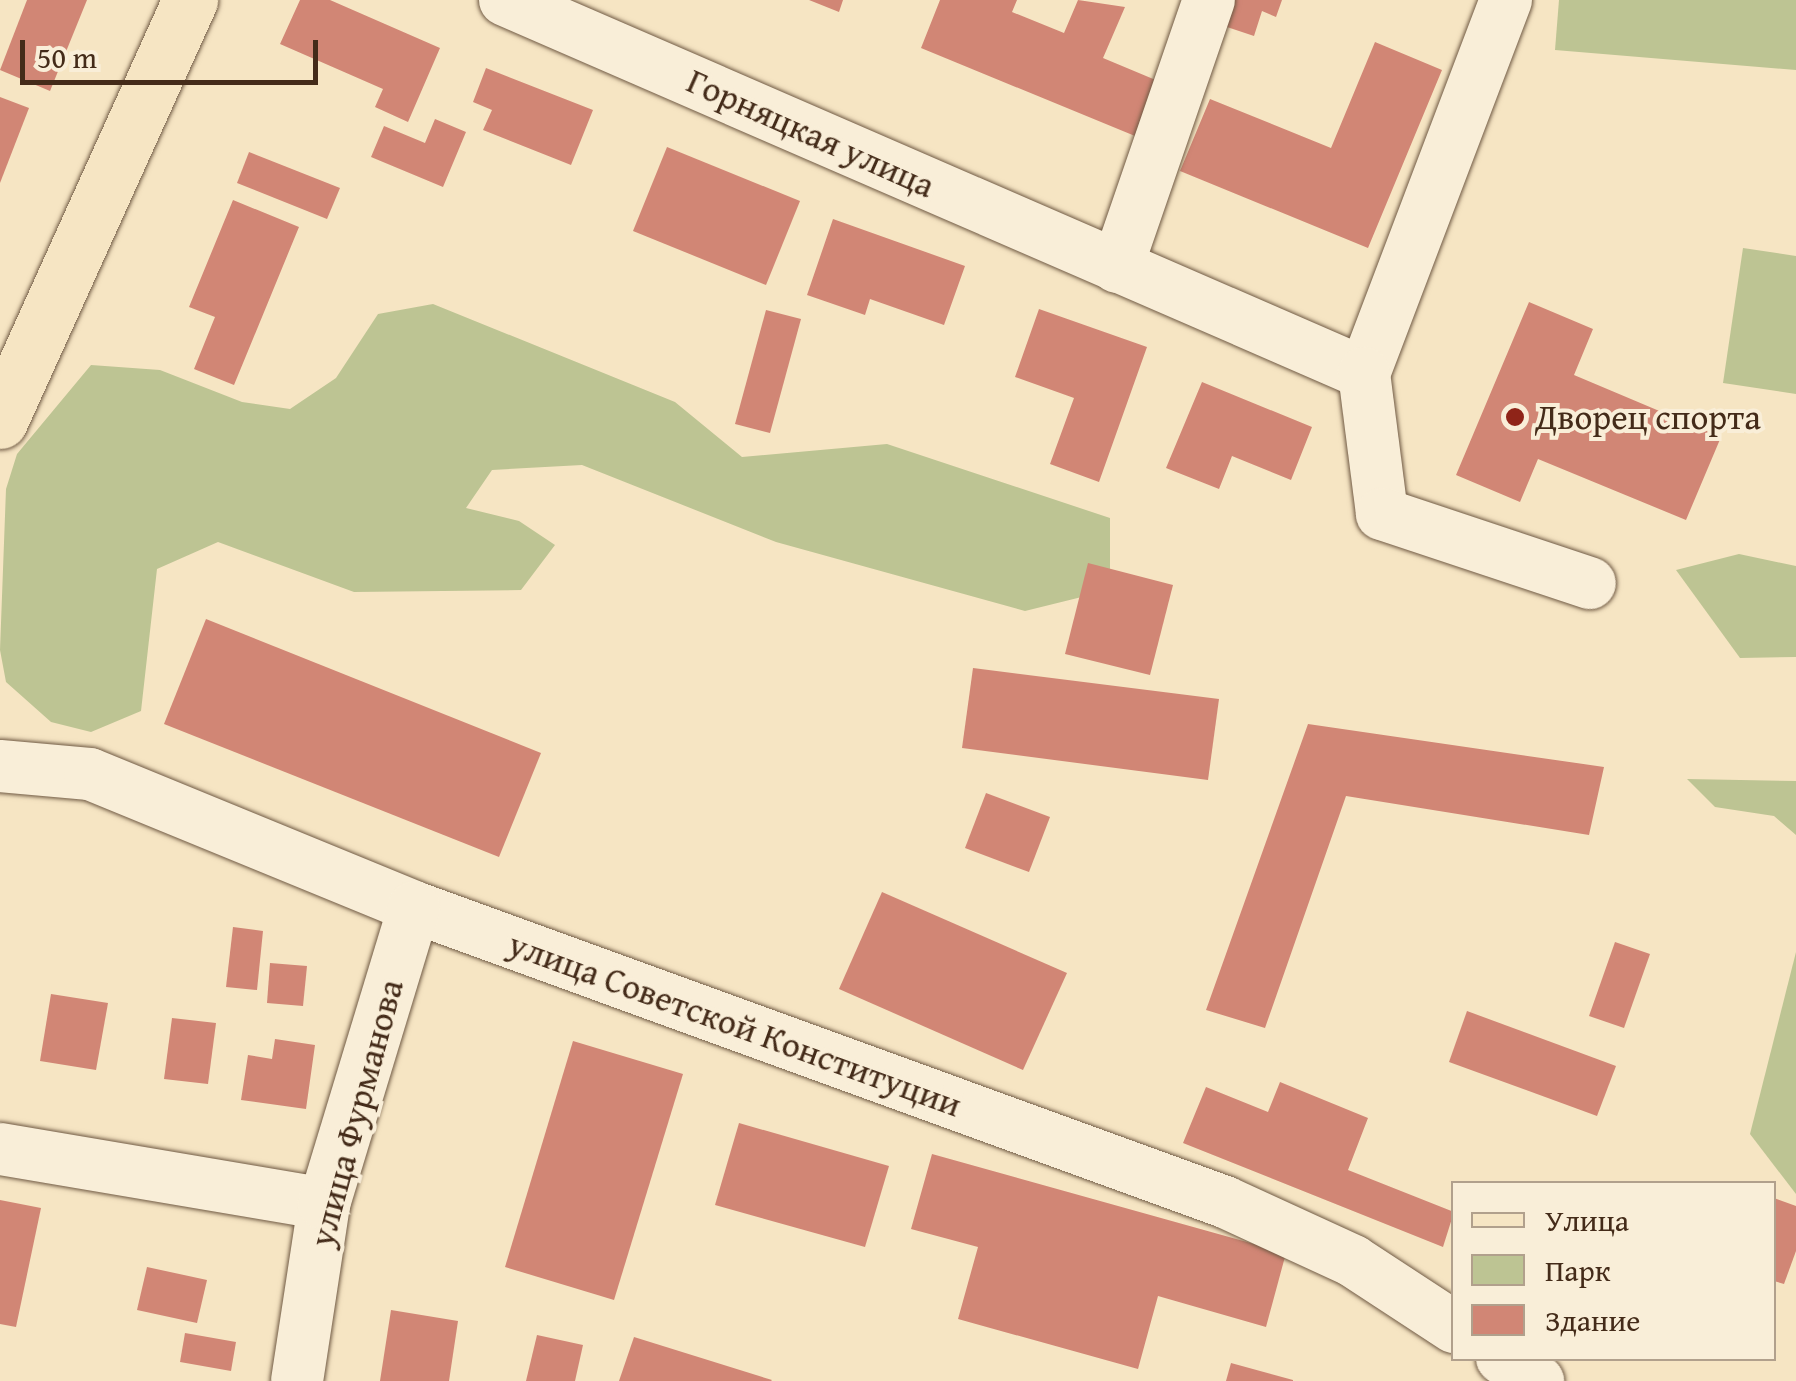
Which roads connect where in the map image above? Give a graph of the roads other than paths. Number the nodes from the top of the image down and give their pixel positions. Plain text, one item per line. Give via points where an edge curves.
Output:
1 (190, 0) edge
2 (505, 0) edge
3 (1209, 0) edge
4 (1506, 0) edge
5 (1117, 267) junction
6 (1364, 373) junction
7 (0, 421) edge
8 (1590, 582) dead end
9 (0, 766) edge
10 (414, 907) junction
11 (0, 1149) edge
12 (324, 1204) junction
13 (1451, 1325) edge
14 (1507, 1361) edge
15 (297, 1381) edge
16 (1538, 1381) edge

1 - 7 main road
2 - 5 street, Горняцкая улица
3 - 5 street
4 - 6 street
5 - 6 street, Горняцкая улица
6 - 8 street via 1382,514
9 - 10 street, улица Советской Конституции via 90,774
10 - 12 street, улица Фурманова
10 - 13 street, улица Советской Конституции via 1225,1202 1353,1261
11 - 12 street
12 - 15 street, улица Фурманова
14 - 16 street

